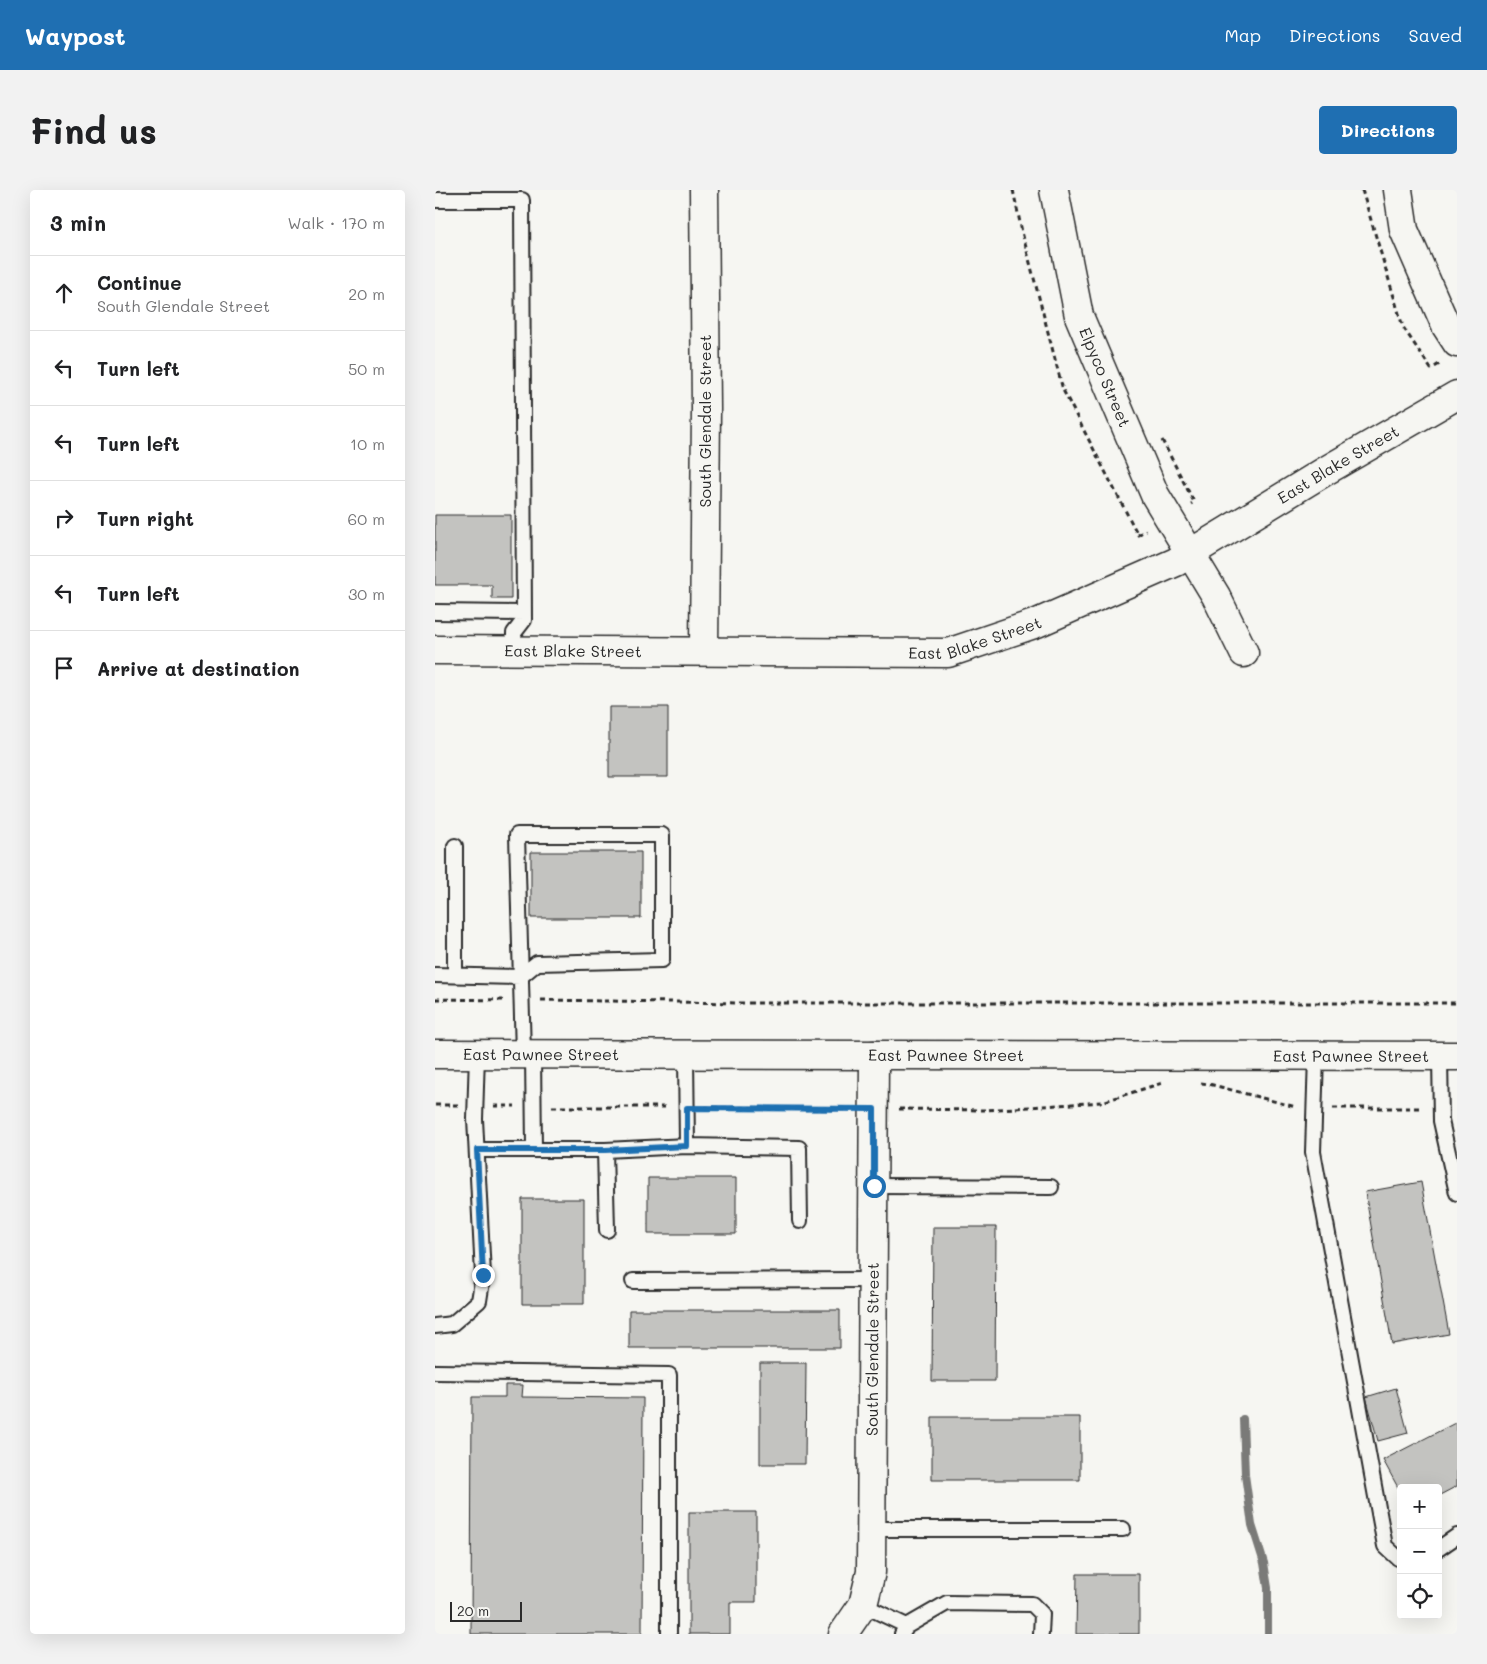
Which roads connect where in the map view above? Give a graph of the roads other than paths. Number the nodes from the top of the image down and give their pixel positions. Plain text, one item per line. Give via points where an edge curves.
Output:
1 (704, 190) edge
2 (1053, 190) edge
3 (1399, 190) edge
4 (435, 200) edge
5 (1457, 343) edge
6 (1457, 395) edge
7 (1190, 553) junction
8 (435, 612) edge
9 (523, 613) junction
10 (435, 650) edge
11 (514, 650) junction
12 (705, 651) junction
13 (1243, 653) dead end
14 (455, 846) dead end
15 (435, 975) edge
16 (455, 975) junction
17 (520, 977) junction
18 (435, 1054) edge
19 (477, 1054) junction
20 (528, 1054) junction
21 (686, 1055) junction
22 (874, 1055) junction
23 (1316, 1056) junction
24 (1449, 1056) edge
25 (687, 1146) junction
26 (477, 1150) junction
27 (534, 1150) junction
28 (605, 1150) junction
29 (874, 1186) junction
30 (1051, 1187) dead end
31 (1457, 1194) edge
32 (800, 1221) dead end
33 (607, 1230) dead end
34 (874, 1280) junction
35 (633, 1281) dead end
36 (435, 1326) edge
37 (435, 1372) edge
38 (872, 1529) junction
39 (1123, 1529) dead end
40 (1457, 1536) edge
41 (1442, 1546) edge
42 (1397, 1557) edge
43 (863, 1605) junction
44 (905, 1630) edge
45 (669, 1634) edge
46 (843, 1634) edge
47 (1041, 1634) edge

1 - 12 street, South Glendale Street
2 - 7 street, Elpyco Street via 1079,316 1155,495
3 - 5 street via 1404,230 1446,326
4 - 9 lane via 522,200
6 - 7 street, East Blake Street
7 - 12 street, East Blake Street via 1037,623 948,653
7 - 13 street, Elpyco Street via 1216,596
8 - 9 lane
9 - 11 lane via 523,620 514,633
10 - 11 street, East Blake Street
11 - 12 street, East Blake Street
14 - 16 lane
15 - 16 lane
16 - 17 lane
17 - 17 lane via 537,962 662,960 662,835 517,835
17 - 20 lane
18 - 19 street, East Pawnee Street
19 - 20 street, East Pawnee Street
19 - 26 lane
20 - 21 street, East Pawnee Street
20 - 27 lane via 534,1106
21 - 22 street, East Pawnee Street
21 - 25 lane
22 - 23 street, East Pawnee Street
22 - 29 street, South Glendale Street
23 - 24 street, East Pawnee Street
23 - 42 lane via 1313,1152 1385,1546
24 - 31 lane via 1441,1121
25 - 28 lane
25 - 32 lane via 799,1148
26 - 27 lane
26 - 36 lane via 483,1275 479,1301 452,1324
27 - 28 lane
28 - 33 lane
29 - 30 lane
29 - 34 street, South Glendale Street
34 - 35 lane
34 - 38 street, South Glendale Street
37 - 45 lane via 669,1375
38 - 39 lane
38 - 43 street, South Glendale Street via 871,1572
40 - 41 lane
43 - 44 lane
43 - 46 street, South Glendale Street
44 - 47 lane via 947,1603 1032,1604 1042,1614

